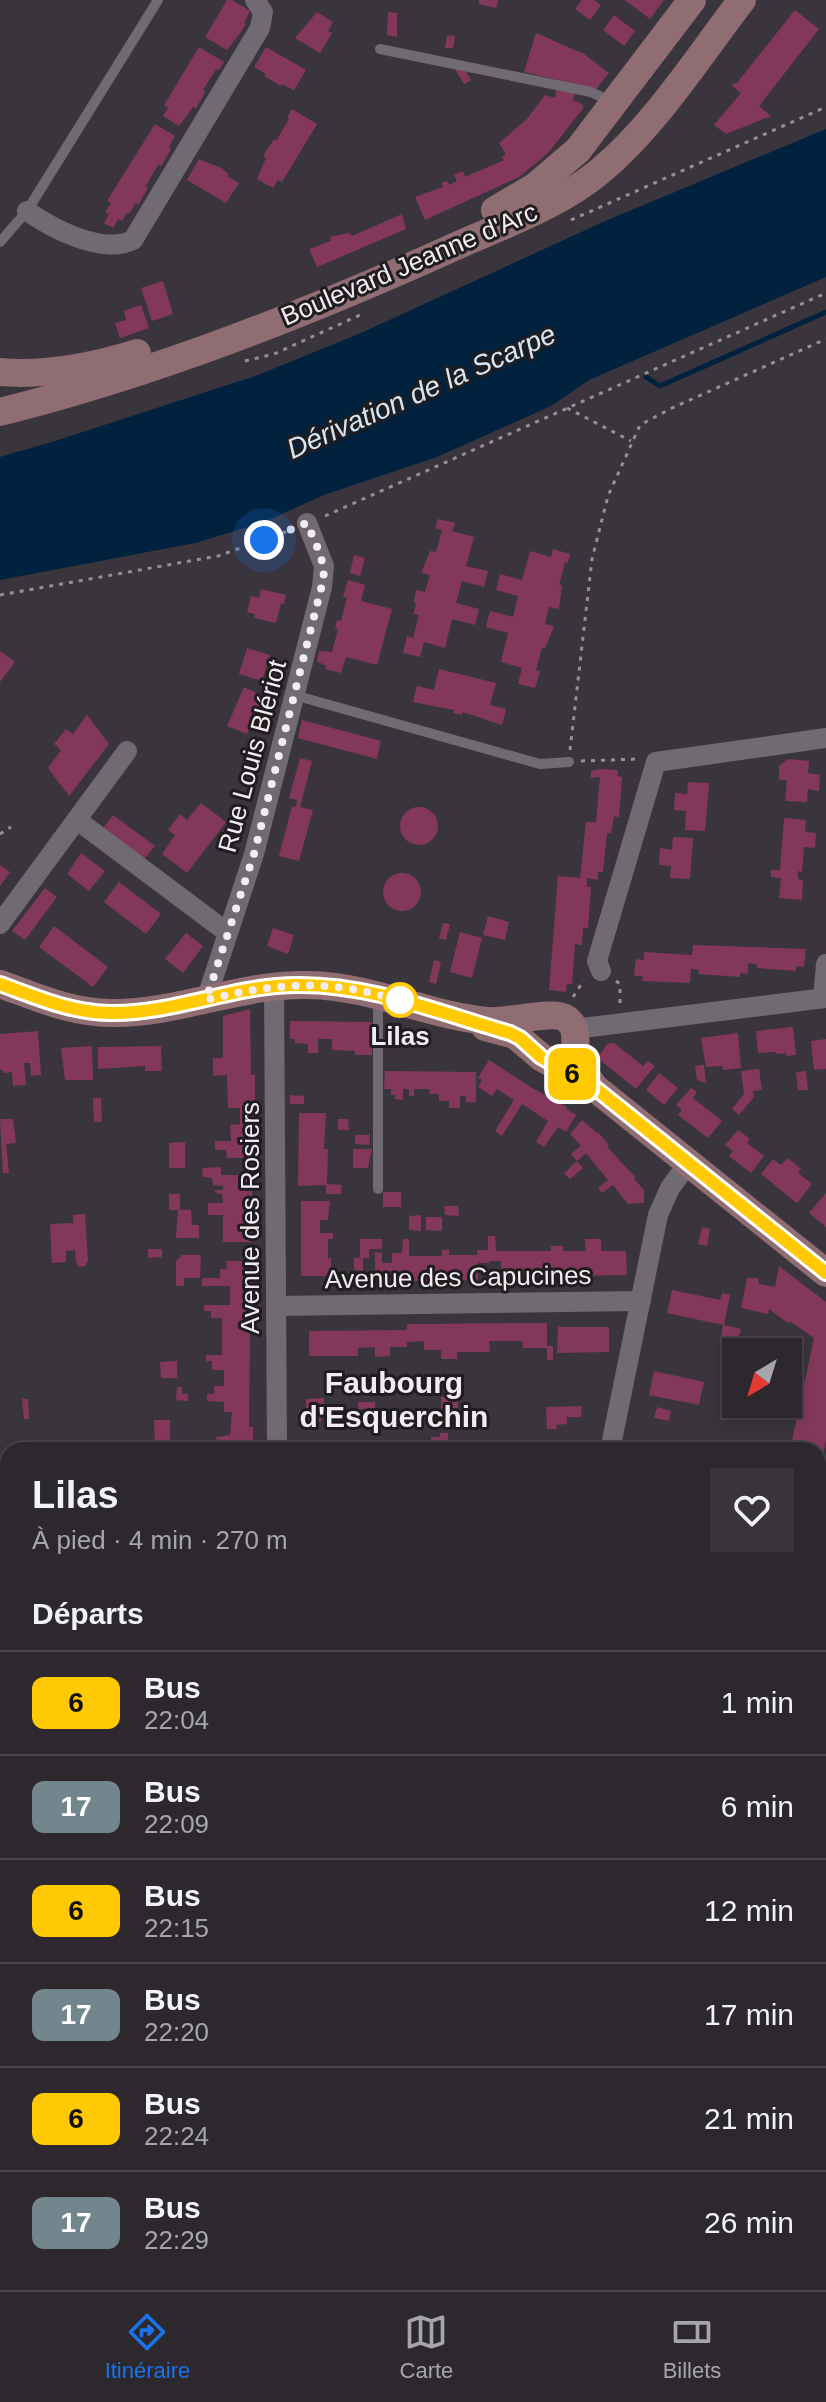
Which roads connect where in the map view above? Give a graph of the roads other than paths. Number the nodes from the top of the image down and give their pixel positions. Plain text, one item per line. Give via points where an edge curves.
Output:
1 (158, 0) edge
2 (255, 0) edge
3 (692, 0) edge
4 (742, 0) edge
5 (380, 49) dead end
6 (614, 103) junction
7 (27, 211) junction
8 (0, 242) edge
9 (144, 369) junction
10 (0, 372) edge
11 (0, 384) edge
12 (0, 412) edge
13 (307, 523) road end
14 (294, 695) junction
15 (826, 738) edge
16 (127, 751) dead end
17 (569, 762) road end
18 (77, 820) junction
19 (0, 924) edge
20 (228, 933) junction
21 (826, 964) edge
22 (599, 966) road end
23 (0, 984) edge
24 (274, 986) junction
25 (378, 994) junction
26 (825, 998) edge
27 (206, 1000) junction
28 (458, 1017) junction
29 (564, 1027) junction
30 (541, 1055) junction
31 (595, 1088) junction
32 (689, 1162) junction
33 (378, 1189) dead end
34 (826, 1273) edge
35 (641, 1301) junction
36 (276, 1306) junction
37 (277, 1442) edge
38 (612, 1442) edge

1 - 7 lane
2 - 7 street via 263,12 260,28 133,240 84,239 58,231
3 - 6 main road, Boulevard Jeanne d'Arc
4 - 9 main road, Boulevard Jeanne d'Arc via 640,133 578,188 328,301
5 - 6 lane via 591,92
6 - 10 main road, Boulevard Jeanne d'Arc via 567,161 509,203 289,299 169,342 88,366
7 - 8 lane
9 - 11 main road via 57,384
9 - 12 main road, Boulevard Jeanne d'Arc
13 - 14 street, Rue Louis Blériot via 324,577
14 - 17 lane via 540,764
14 - 20 street, Rue Louis Blériot
15 - 22 street via 656,762
16 - 18 street
18 - 19 street
18 - 20 street
20 - 27 street, Rue Louis Blériot
21 - 26 street
23 - 27 main road via 94,1012 144,1011
24 - 25 main road via 335,986
24 - 27 main road
24 - 36 street, Avenue des Rosiers
25 - 28 main road
25 - 33 lane
26 - 29 street
28 - 29 main road
28 - 30 main road via 515,1035
29 - 30 main road via 572,1051 563,1058
29 - 30 main road via 534,1024 529,1039
29 - 31 main road
30 - 31 main road
31 - 32 main road
32 - 34 main road
32 - 35 street via 661,1207
35 - 36 street, Avenue des Capucines
35 - 38 street
36 - 37 street, Avenue des Rosiers

